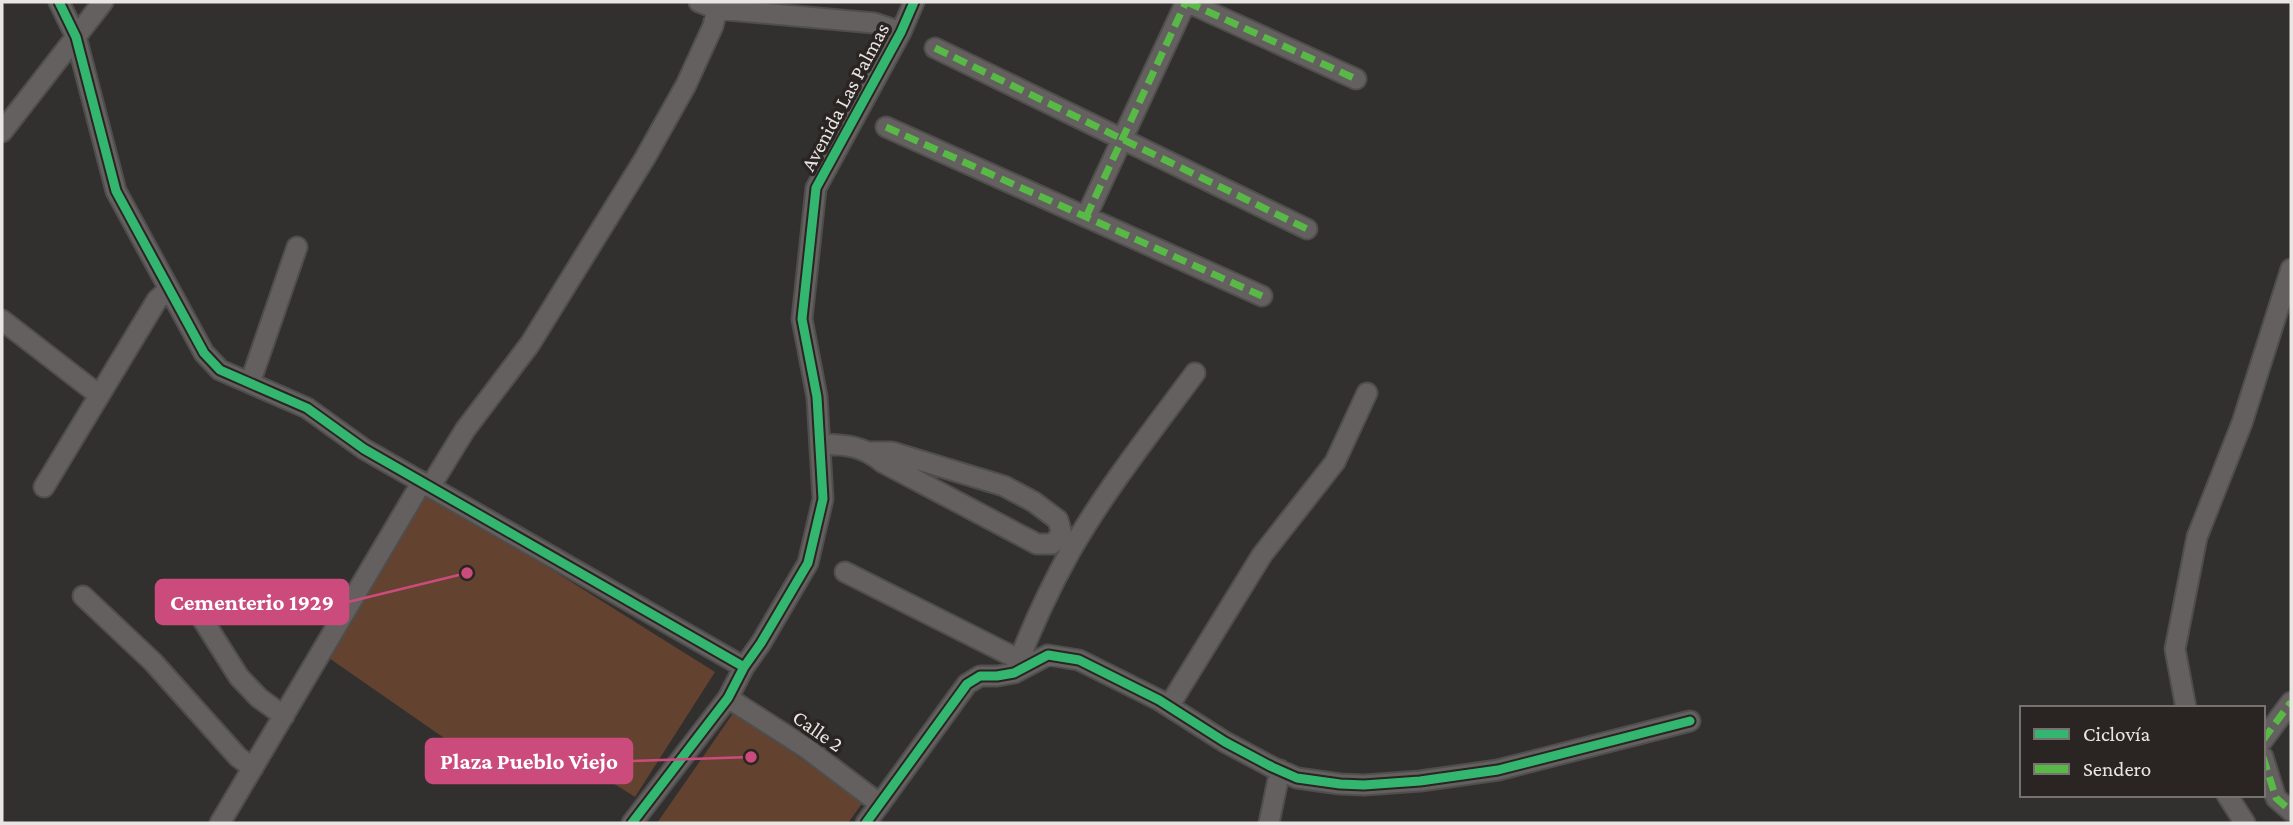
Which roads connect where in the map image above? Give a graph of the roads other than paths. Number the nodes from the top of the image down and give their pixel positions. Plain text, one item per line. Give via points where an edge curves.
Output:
1 (59, 2) edge
2 (103, 2) edge
3 (914, 2) edge
4 (1186, 2) edge
5 (708, 5) edge
6 (901, 32) junction
7 (76, 37) junction
8 (935, 48) dead end
9 (1356, 79) dead end
10 (886, 127) dead end
11 (2, 132) edge
12 (1123, 139) junction
13 (1086, 217) junction
14 (1307, 229) dead end
15 (298, 247) dead end
16 (2291, 269) edge
17 (169, 289) junction
18 (1262, 296) dead end
19 (2, 320) edge
20 (1195, 373) dead end
21 (250, 383) junction
22 (1367, 393) dead end
23 (99, 396) junction
24 (820, 444) junction
25 (870, 452) junction
26 (426, 485) junction
27 (44, 487) dead end
28 (845, 572) dead end
29 (83, 596) dead end
30 (196, 609) dead end
31 (1016, 666) junction
32 (744, 667) junction
33 (728, 698) junction
34 (2291, 702) edge
35 (1168, 706) junction
36 (2186, 706) edge
37 (284, 716) junction
38 (1690, 721) dead end
39 (2265, 737) edge
40 (2265, 763) edge
41 (253, 768) junction
42 (1280, 771) junction
43 (2228, 797) edge
44 (880, 804) junction
45 (2291, 811) edge
46 (220, 823) edge
47 (632, 823) edge
48 (866, 823) edge
49 (1269, 823) edge
50 (2245, 823) edge

1 - 7 street
2 - 7 street
3 - 6 street, Avenida Las Palmas
4 - 9 street
4 - 12 street
5 - 6 street via 874,23
5 - 26 street via 713,26 645,158 530,344
6 - 24 street, Avenida Las Palmas via 816,188 802,319 817,397
7 - 11 street
7 - 17 street via 116,191
8 - 12 street
10 - 13 street
12 - 13 street
12 - 14 street
13 - 18 street
15 - 21 street
16 - 36 street via 2242,424 2197,537 2175,649
17 - 21 street via 204,353 220,370
17 - 23 street via 157,300
19 - 23 street
20 - 31 street via 1071,550
21 - 26 street via 307,408
22 - 35 street via 1335,462 1262,555
23 - 27 street
24 - 25 street via 853,445
24 - 32 street, Avenida Las Palmas via 822,499 808,563
25 - 25 street via 892,452 1004,486 1058,520 1059,537 1052,544 1037,544
26 - 32 street
26 - 37 street
28 - 31 street
29 - 41 street
30 - 37 street via 239,677
31 - 35 street via 1048,655 1066,657 1090,664
31 - 44 street via 967,684
32 - 33 street, Avenida Las Palmas
33 - 44 street, Calle 2 via 806,748
33 - 47 street, Avenida Las Palmas
34 - 39 street
35 - 42 street
37 - 41 street
38 - 42 street via 1498,770 1420,781 1340,785
40 - 45 street via 2276,798
41 - 46 street
42 - 49 street
43 - 50 street
44 - 48 street

